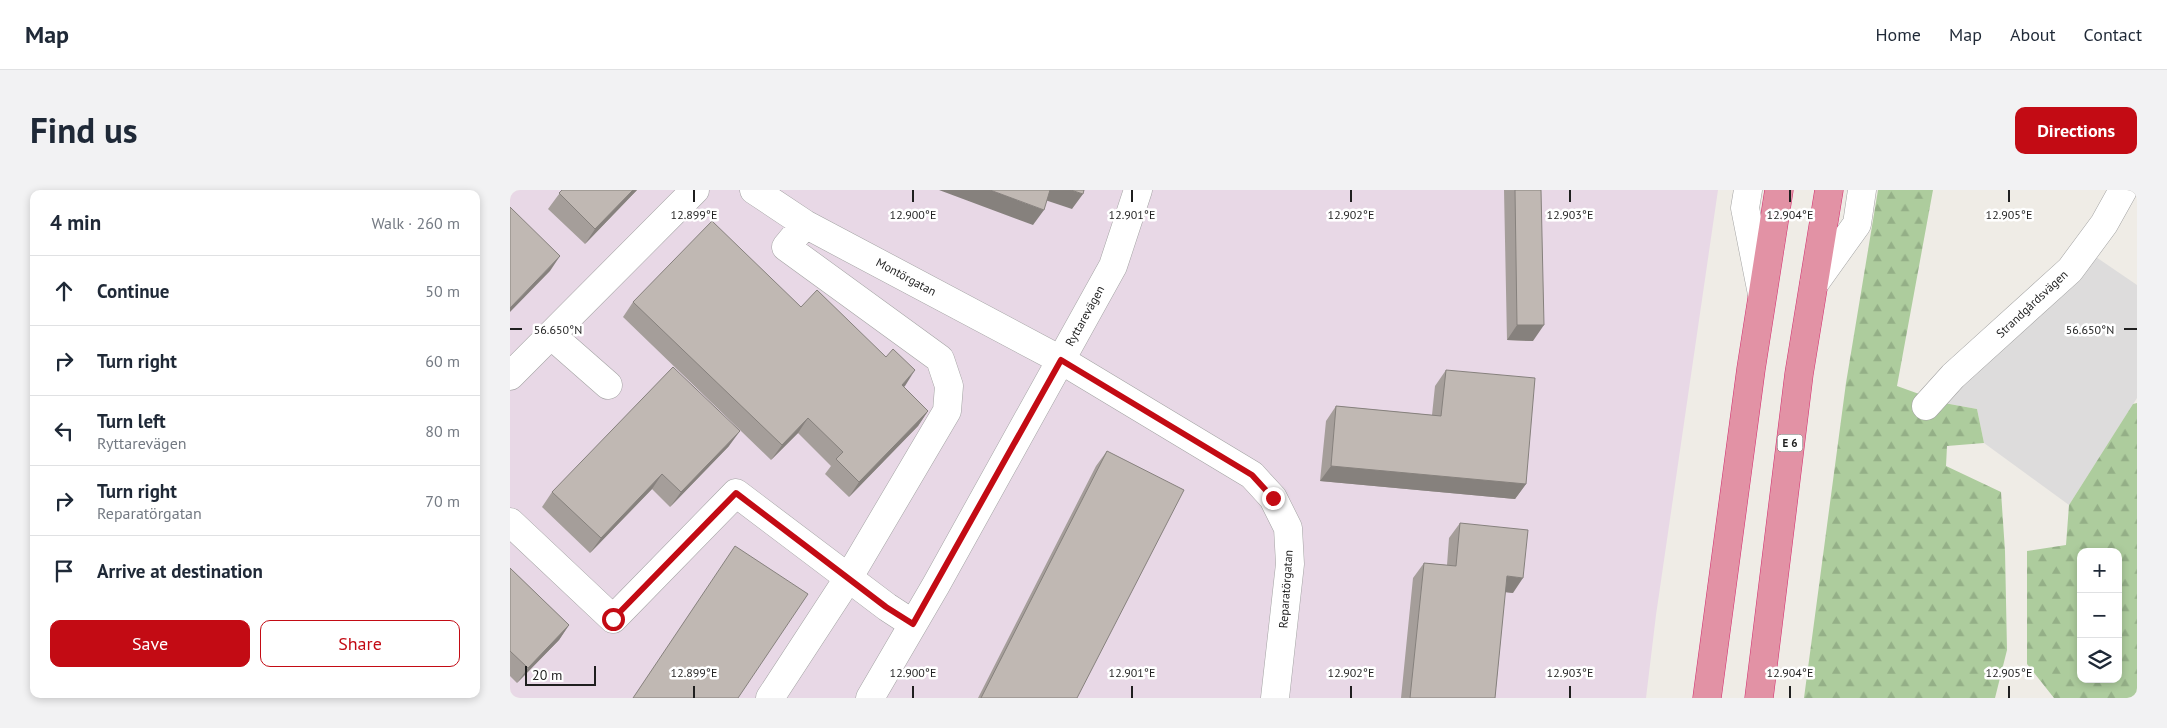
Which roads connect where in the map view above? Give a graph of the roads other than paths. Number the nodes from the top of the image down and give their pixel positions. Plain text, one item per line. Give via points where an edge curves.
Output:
1 (695, 190) edge
2 (754, 190) edge
3 (1138, 190) edge
4 (1748, 190) edge
5 (1779, 190) edge
6 (1829, 190) edge
7 (1862, 190) edge
8 (2124, 190) edge
9 (806, 224) junction
10 (1814, 284) junction
11 (1762, 297) junction
12 (551, 335) junction
13 (1061, 360) junction
14 (510, 376) edge
15 (608, 385) dead end
16 (1926, 406) dead end
17 (510, 522) edge
18 (849, 577) junction
19 (913, 624) junction
20 (770, 698) edge
21 (870, 698) edge
22 (1275, 698) edge
23 (1707, 698) edge
24 (1759, 698) edge

1 - 12 street
2 - 9 street, Montörgatan
3 - 13 street, Ryttarevägen via 1112,266
4 - 11 street via 1745,208
5 - 11 highway
6 - 10 highway, E 6
7 - 10 street via 1857,224
8 - 16 street, Strandgårdsvägen via 2070,270 1953,376
9 - 13 street, Montörgatan
9 - 18 street via 786,247 940,359 949,386 947,411
10 - 24 highway, E 6 via 1799,374
11 - 23 highway
12 - 14 street
12 - 15 street
13 - 19 street, Ryttarevägen
13 - 22 street, Reparatörgatan via 1252,475 1273,498 1288,528 1290,564
17 - 18 street via 613,619 736,493
18 - 19 street
18 - 20 street
19 - 21 street, Ryttarevägen

